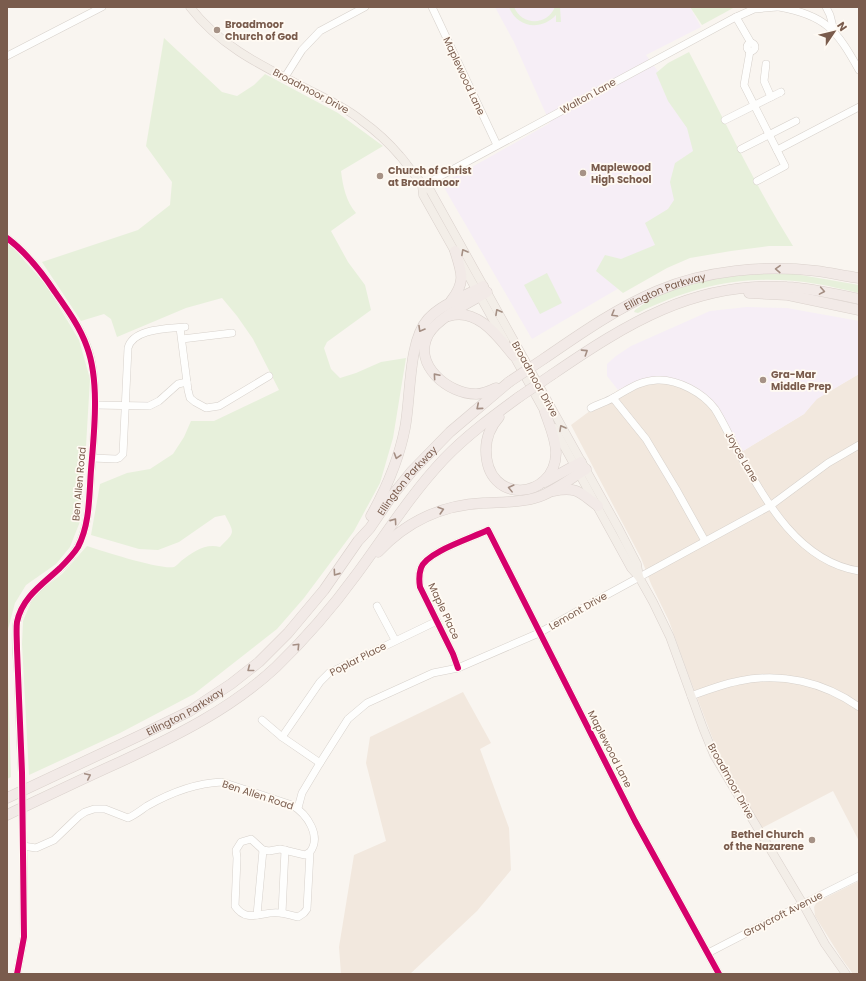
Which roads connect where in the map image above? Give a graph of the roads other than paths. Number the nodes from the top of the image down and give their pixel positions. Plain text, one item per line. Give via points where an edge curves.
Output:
1 (102, 7) edge
2 (190, 7) edge
3 (365, 7) edge
4 (432, 7) edge
5 (778, 7) edge
6 (826, 7) edge
7 (756, 8) edge
8 (735, 17) junction
9 (834, 31) junction
10 (7, 56) edge
11 (766, 64) dead end
12 (859, 70) edge
13 (285, 77) junction
14 (781, 92) dead end
15 (771, 97) junction
16 (754, 105) junction
17 (859, 107) edge
18 (725, 120) dead end
19 (796, 121) dead end
20 (769, 135) junction
21 (497, 145) junction
22 (741, 149) dead end
23 (777, 150) junction
24 (757, 181) dead end
25 (422, 186) junction
26 (7, 238) edge
27 (455, 251) junction
28 (816, 271) junction
29 (859, 272) edge
30 (859, 278) edge
31 (482, 291) junction
32 (859, 299) edge
33 (450, 303) junction
34 (674, 304) junction
35 (859, 310) edge
36 (447, 317) junction
37 (232, 333) dead end
38 (182, 339) junction
39 (514, 356) junction
40 (269, 376) dead end
41 (187, 382) junction
42 (509, 382) junction
43 (519, 397) junction
44 (613, 398) junction
45 (95, 405) junction
46 (126, 406) junction
47 (591, 408) dead end
48 (545, 412) junction
49 (859, 445) edge
50 (92, 458) junction
51 (580, 467) junction
52 (536, 486) junction
53 (549, 492) junction
54 (598, 506) junction
55 (770, 506) junction
56 (488, 530) joint
57 (358, 541) junction
58 (705, 541) junction
59 (859, 571) edge
60 (356, 576) junction
61 (639, 577) junction
62 (377, 606) dead end
63 (437, 621) junction
64 (539, 633) junction
65 (395, 640) junction
66 (458, 668) junction
67 (691, 696) junction
68 (859, 707) edge
69 (262, 720) dead end
70 (282, 737) junction
71 (320, 762) junction
72 (75, 766) junction
73 (7, 791) edge
74 (53, 793) junction
75 (7, 798) edge
76 (298, 808) junction
77 (7, 815) edge
78 (7, 819) edge
79 (23, 846) junction
80 (264, 850) junction
81 (285, 850) junction
82 (310, 852) junction
83 (859, 876) edge
84 (803, 904) junction
85 (282, 913) junction
86 (257, 915) junction
87 (708, 953) junction
88 (18, 973) edge
89 (719, 974) edge
90 (846, 974) edge

1 - 10 street
2 - 13 main road, Broadmoor Drive via 207,27 231,47
3 - 13 street via 320,31 302,50
4 - 21 street, Maplewood Lane
5 - 7 street, Walton Lane
5 - 9 street, Walton Lane via 814,16
6 - 9 street, Walton Lane
7 - 8 street, Walton Lane
8 - 16 street via 750,46 744,85
8 - 21 street, Walton Lane
9 - 12 street, Walton Lane
11 - 15 street via 764,81
13 - 25 main road, Broadmoor Drive via 361,119 400,155
14 - 15 street
15 - 16 street
16 - 18 street
16 - 20 street
17 - 23 street
19 - 20 street
20 - 22 street
20 - 23 street
21 - 25 street, Walton Lane
23 - 24 street via 785,166
25 - 27 main road, Broadmoor Drive via 424,196
31 -> 25 main road, Broadmoor Drive via 430,190
26 - 45 street, Ben Allen Road via 31,260 81,333 92,366
27 - 31 main road, Broadmoor Drive
27 - 33 highway via 462,277 460,289
28 - 29 highway
28 - 30 highway, Ellington Parkway
28 -> 42 highway, Ellington Parkway, bridge via 773,269 713,274 656,291 596,324
31 - 33 highway
31 - 36 highway
31 - 39 main road, Broadmoor Drive
51 -> 31 main road, Broadmoor Drive
34 -> 32 highway, Ellington Parkway via 715,291 770,286 802,288
33 -> 57 highway via 428,319 418,336 414,350 408,412 397,456 383,493
34 - 35 highway via 714,296 751,293 788,295
43 -> 34 highway, Ellington Parkway, bridge via 612,335
36 - 39 highway via 467,316 480,321
42 -> 36 highway via 477,394 463,393 438,378 428,366 425,343 434,327
37 - 38 street
38 - 41 street
38 - 46 street via 183,328 142,333 130,342
39 - 48 main road, Broadmoor Drive
40 - 41 street via 219,406 206,408 190,398
41 - 46 street via 178,384 154,404
42 -> 57 highway, Ellington Parkway via 435,446
52 -> 43 highway via 516,490 503,486 493,477 487,459 487,440 492,426
60 -> 43 highway, Ellington Parkway via 399,513 443,460 473,432
44 - 47 street, Joyce Lane
44 - 55 street, Joyce Lane via 644,382 658,380 689,387 714,408
44 - 58 street via 646,439
45 - 46 street
45 - 50 street, Ben Allen Road
46 - 50 street via 123,454 116,459
48 - 51 main road, Broadmoor Drive
48 - 52 highway via 555,446 555,458 551,471
49 - 55 street, Lemont Drive via 828,463
50 - 79 street, Ben Allen Road, bridge via 87,519 82,540 65,563 32,593 22,607 17,622
51 - 52 highway
51 - 53 highway
51 - 54 main road, Broadmoor Drive
51 - 61 main road, Broadmoor Drive via 637,564
53 - 54 highway via 573,490 584,494
60 -> 53 highway via 384,546 428,515 462,505 533,499
54 - 61 main road, Broadmoor Drive
55 - 58 street, Lemont Drive
55 - 59 street, Joyce Lane via 790,530 815,553 834,563
56 - 63 street, Maple Place via 439,552 421,567 420,587
56 - 64 street, Maplewood Lane
57 -> 72 highway, Ellington Parkway via 299,621 259,662 190,711
58 - 61 street, Lemont Drive
74 -> 60 highway, Ellington Parkway via 201,722 243,695 299,644
61 - 64 street, Lemont Drive
61 - 67 main road, Broadmoor Drive via 670,638
62 - 65 street
63 - 65 street, Poplar Place
63 - 66 street, Maple Place
64 - 66 street, Lemont Drive
64 - 87 street, Maplewood Lane via 635,821
65 - 70 street, Poplar Place via 329,673
66 - 71 street, Lemont Drive via 433,672 367,703 348,719
67 - 68 street via 739,681 776,678 801,680 826,688
67 - 84 main road, Broadmoor Drive via 714,755
69 - 70 street
70 - 71 street
71 - 76 street, Lemont Drive via 302,792
72 - 73 highway
72 - 75 highway, Ellington Parkway
74 - 77 highway, Ellington Parkway
74 - 78 highway
76 - 79 street, Ben Allen Road via 222,782 211,782 187,787 128,818 105,809 85,812 54,840 36,848
76 - 82 street, Ben Allen Road via 315,835
79 - 88 street, Ben Allen Road via 24,937
80 - 81 street
80 - 86 street
80 - 86 street via 251,839 241,842 236,850 235,906 244,915
81 - 82 street via 305,854
81 - 85 street
82 - 85 street, Ben Allen Road via 307,909 298,917
83 - 84 street, Graycroft Avenue
84 - 87 street, Graycroft Avenue
84 - 90 main road, Broadmoor Drive via 825,944
85 - 86 street
87 - 89 street, Maplewood Lane

